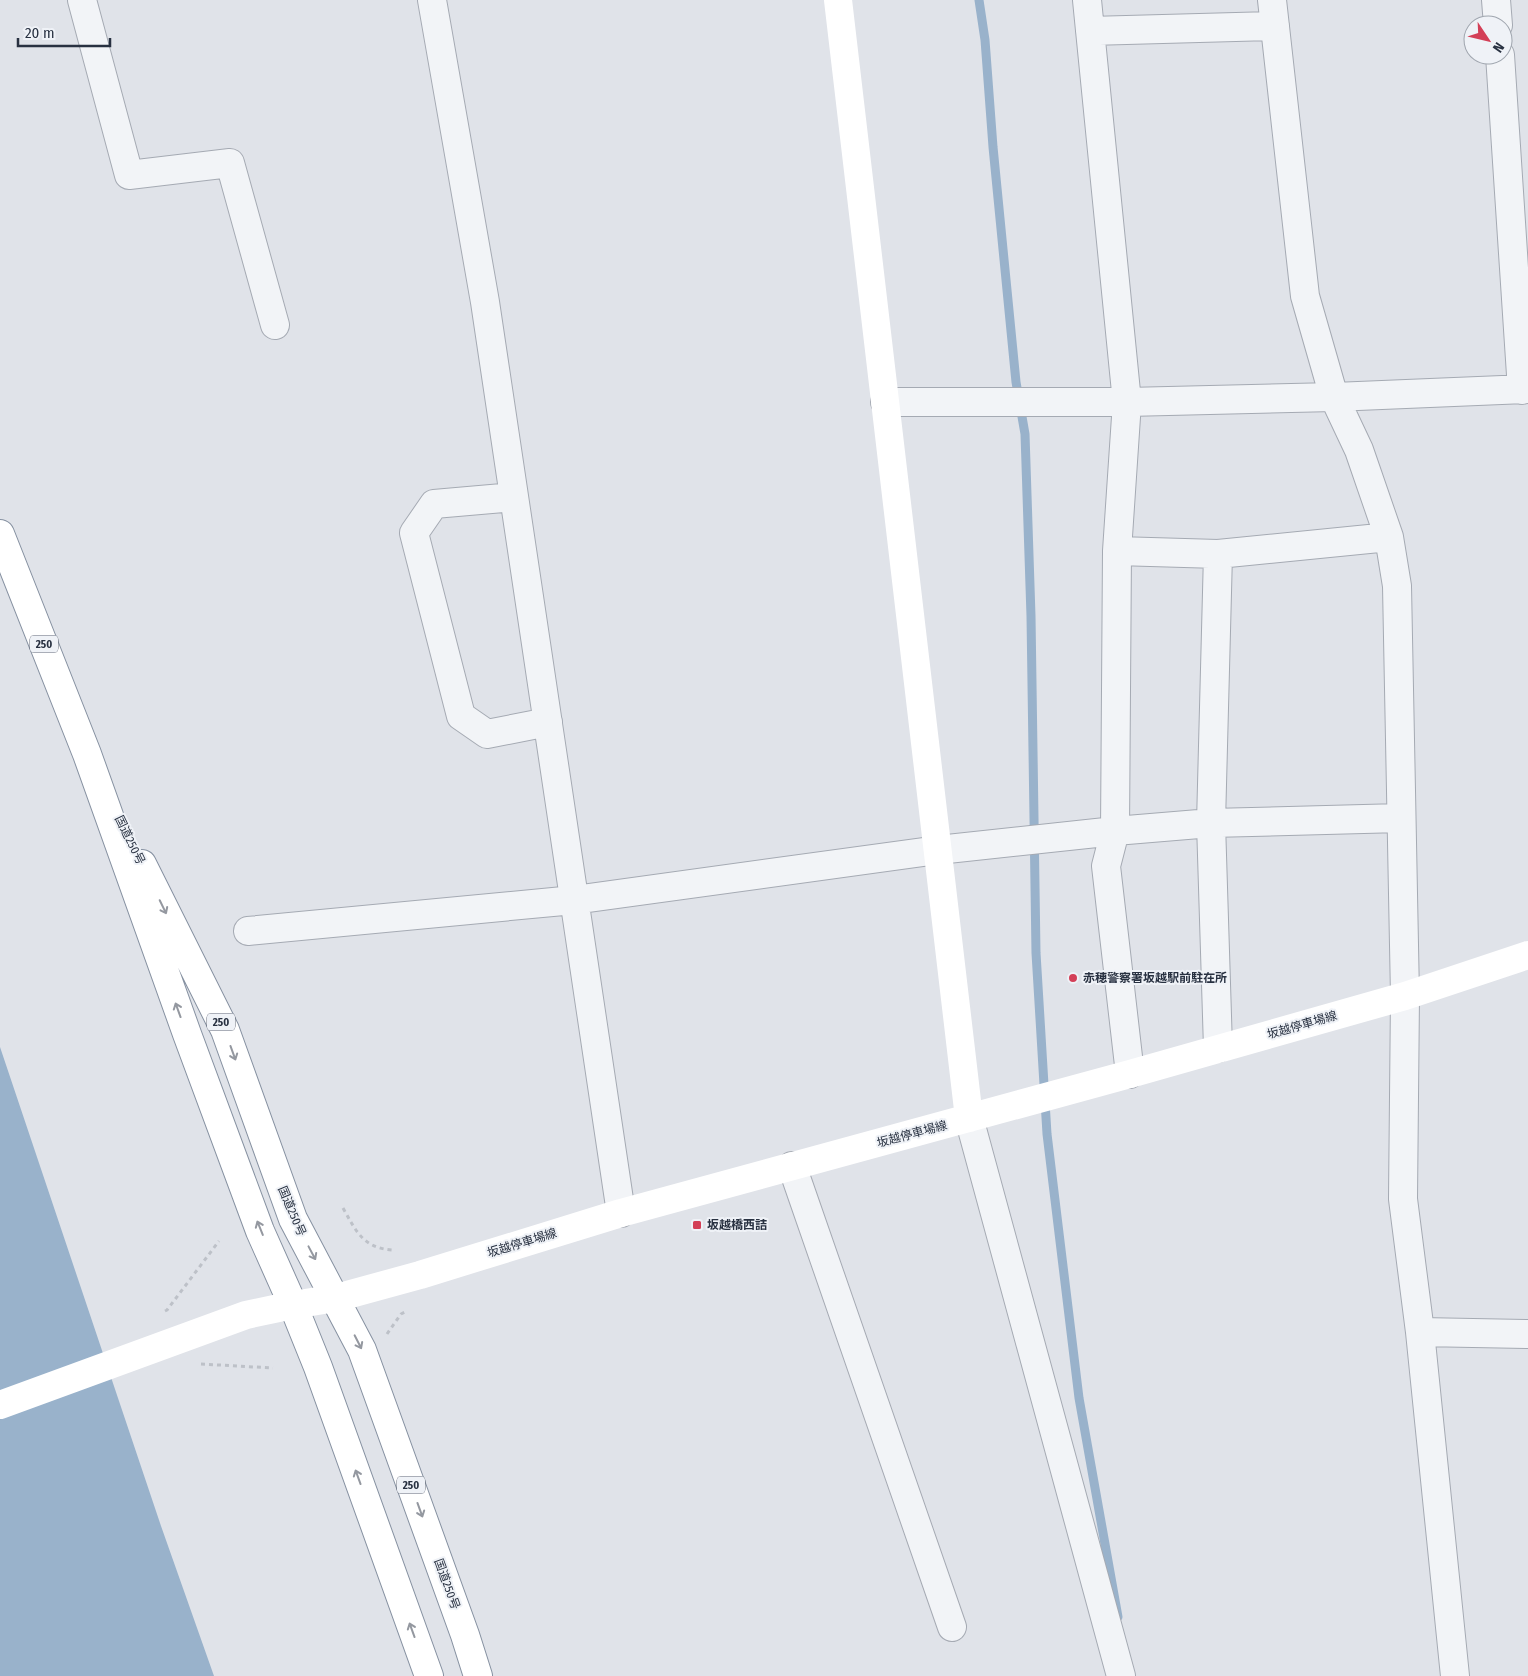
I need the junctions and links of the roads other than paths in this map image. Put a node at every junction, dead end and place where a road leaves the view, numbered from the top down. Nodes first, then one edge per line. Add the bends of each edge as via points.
1 (82, 0) edge
2 (432, 0) edge
3 (838, 0) edge
4 (1087, 0) edge
5 (1496, 0) edge
6 (1273, 13) edge
7 (1497, 15) edge
8 (1090, 31) junction
9 (1502, 65) edge
10 (1517, 152) edge
11 (275, 325) dead end
12 (1525, 389) edge
13 (1334, 397) junction
14 (885, 402) junction
15 (1128, 402) junction
16 (514, 497) junction
17 (0, 534) edge
18 (1389, 537) junction
19 (1116, 551) junction
20 (1218, 554) junction
21 (548, 722) junction
22 (87, 754) junction
23 (1400, 818) junction
24 (1211, 823) junction
25 (1115, 831) junction
26 (938, 850) junction
27 (574, 900) junction
28 (248, 930) dead end
29 (1528, 955) edge
30 (1405, 996) junction
31 (1218, 1048) junction
32 (1130, 1074) junction
33 (969, 1118) junction
34 (792, 1166) junction
35 (621, 1212) junction
36 (336, 1298) junction
37 (293, 1305) junction
38 (1420, 1332) junction
39 (1528, 1334) edge
40 (0, 1405) edge
41 (952, 1627) dead end
42 (429, 1676) edge
43 (478, 1676) edge
44 (1121, 1676) edge
45 (1456, 1676) edge

1 - 11 street via 129,174 230,163
2 - 16 street via 485,302
3 - 14 main road
4 - 8 street
5 - 7 street
6 - 8 street
6 - 13 street via 1305,296
8 - 15 street
9 - 10 street
10 - 12 street
12 - 13 street
13 - 15 street
13 - 18 street via 1359,450
14 - 15 street
14 - 26 main road
15 - 19 street
16 - 21 street
16 - 21 street via 434,504 414,533 461,716 487,734
17 - 22 main road, 国道250号 / 250
18 - 20 street
18 - 23 street via 1397,586
19 - 20 street
19 - 25 street
20 - 24 street
21 - 27 street
22 -> 36 main road, 国道250号 / 250 via 225,1030 293,1219
37 -> 22 main road, 国道250号 / 250 via 260,1231
23 - 24 street
23 - 30 street
24 - 25 street
24 - 31 street
25 - 26 street
25 - 32 street via 1106,866
26 - 27 street
26 - 33 main road
27 - 28 street
27 - 35 street
29 - 30 main road, 坂越停車場線
30 - 31 main road, 坂越停車場線
30 - 38 street via 1404,1199
31 - 32 main road, 坂越停車場線
32 - 33 main road, 坂越停車場線
33 - 34 main road, 坂越停車場線
33 - 44 street
34 - 35 main road, 坂越停車場線
34 - 41 street
35 - 36 main road, 坂越停車場線
36 - 37 main road, 坂越停車場線
36 -> 43 main road, 国道250号 / 250 via 362,1350
37 - 40 main road, 坂越停車場線 via 246,1315
42 -> 37 main road, 国道250号 / 250
38 - 39 street
38 - 45 street

